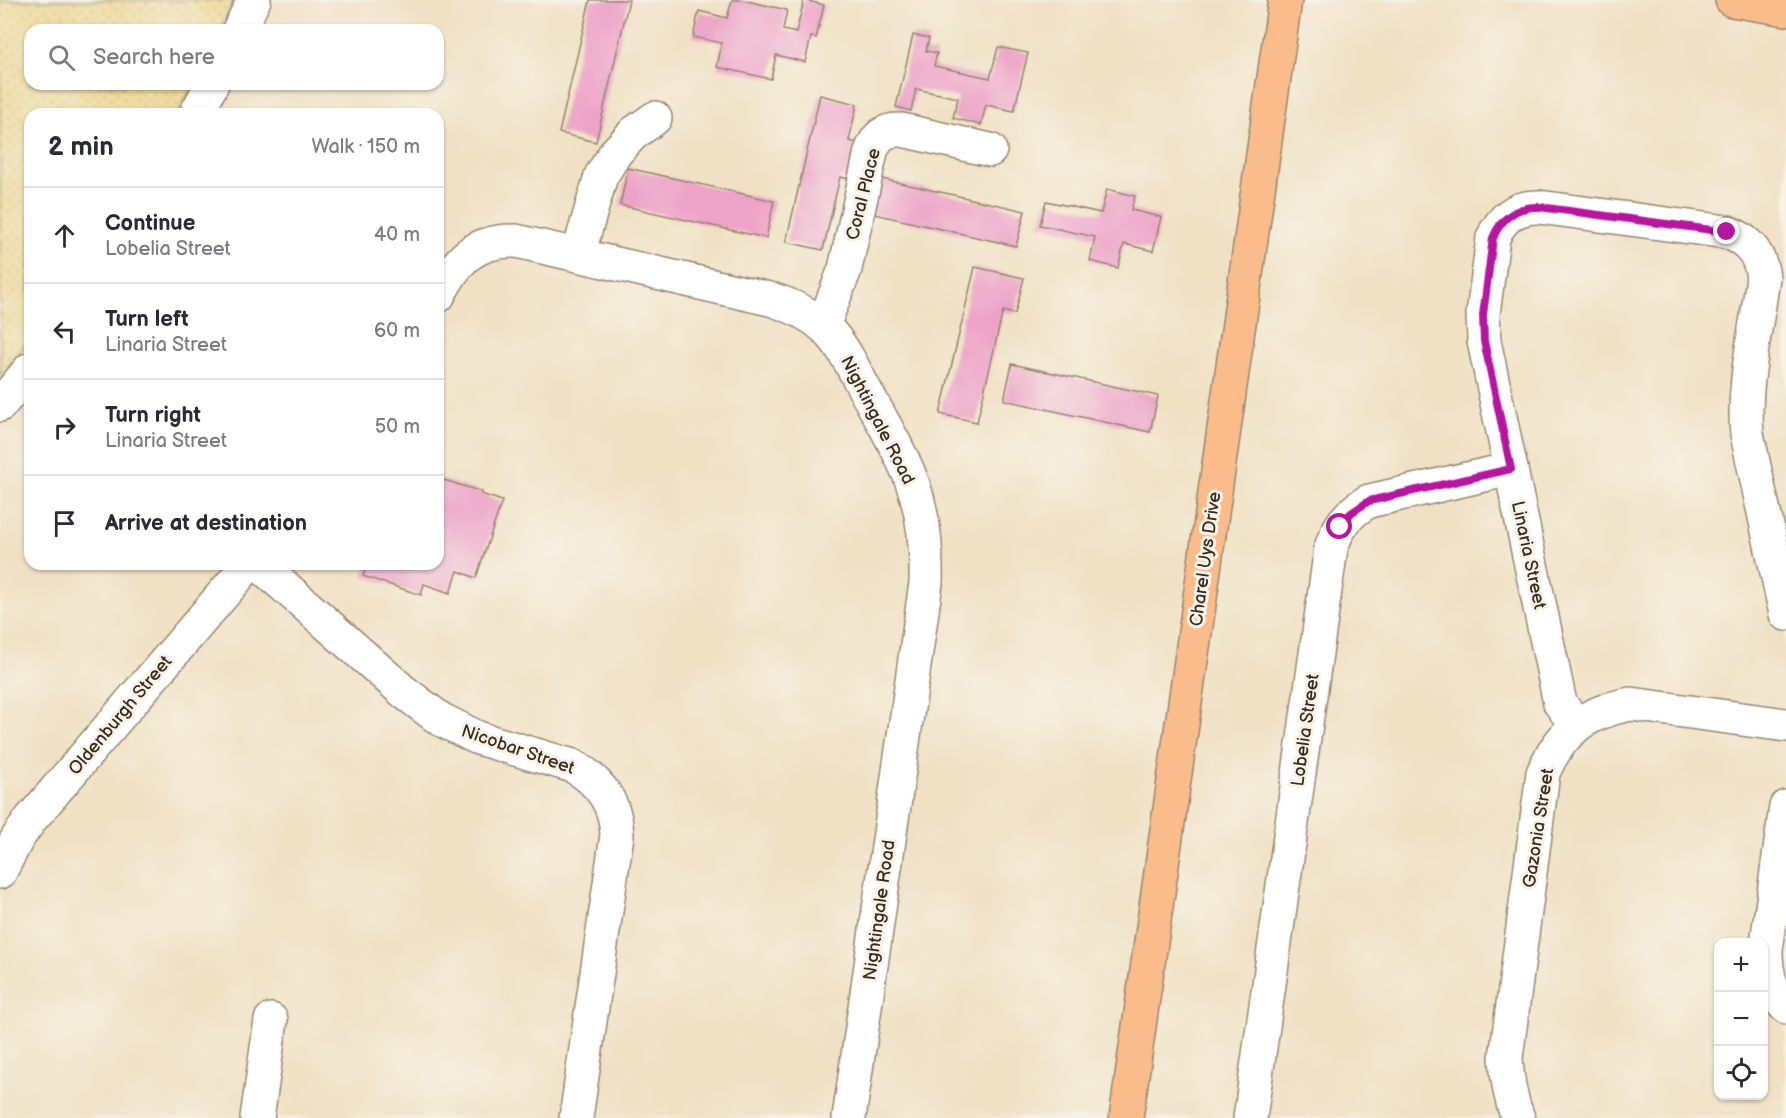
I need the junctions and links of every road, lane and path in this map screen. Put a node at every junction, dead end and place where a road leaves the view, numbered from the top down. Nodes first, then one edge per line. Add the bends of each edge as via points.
1 (254, 0) edge
2 (1285, 0) edge
3 (1732, 0) edge
4 (1786, 9) edge
5 (242, 24) edge
6 (209, 90) edge
7 (199, 108) edge
8 (654, 118) dead end
9 (990, 150) dead end
10 (578, 255) junction
11 (1772, 256) edge
12 (444, 284) edge
13 (823, 326) junction
14 (24, 378) edge
15 (0, 405) edge
16 (1511, 469) junction
17 (244, 570) edge
18 (266, 570) edge
19 (1786, 614) edge
20 (1576, 725) junction
21 (1786, 725) edge
22 (1786, 807) edge
23 (0, 872) edge
24 (1786, 1007) edge
25 (271, 1020) dead end
26 (257, 1118) edge
27 (576, 1118) edge
28 (849, 1118) edge
29 (1126, 1118) edge
30 (1250, 1118) edge
31 (1518, 1118) edge

1 - 5 street
2 - 29 main road, Charel Uys Drive
3 - 4 main road
6 - 7 street
8 - 10 street via 616,152 601,176
9 - 13 street, Coral Place via 902,130 887,131 874,142 845,269
10 - 12 street, Nightingale Road via 516,241 489,243 457,263
10 - 13 street, Nightingale Road via 774,300 808,314
11 - 16 street, Linaria Street via 1727,232 1539,207 1510,214 1493,238 1483,315 1484,341
11 - 19 street, Linaria Street via 1762,265 1746,421
13 - 28 street, Nightingale Road via 837,341 898,451 924,526 927,558
14 - 15 street
16 - 20 street, Linaria Street via 1560,703
16 - 30 street, Lobelia Street via 1369,501 1351,513 1335,537
17 - 23 street, Oldenburgh Street via 31,819
18 - 27 street, Nicobar Street via 440,719 478,738 573,766 608,797 617,836
20 - 21 street, Gazonia Street via 1593,714 1631,704
20 - 31 street, Gazonia Street via 1556,747 1543,773 1506,1058 1510,1098
22 - 24 street via 1766,950 1769,983
25 - 26 street

